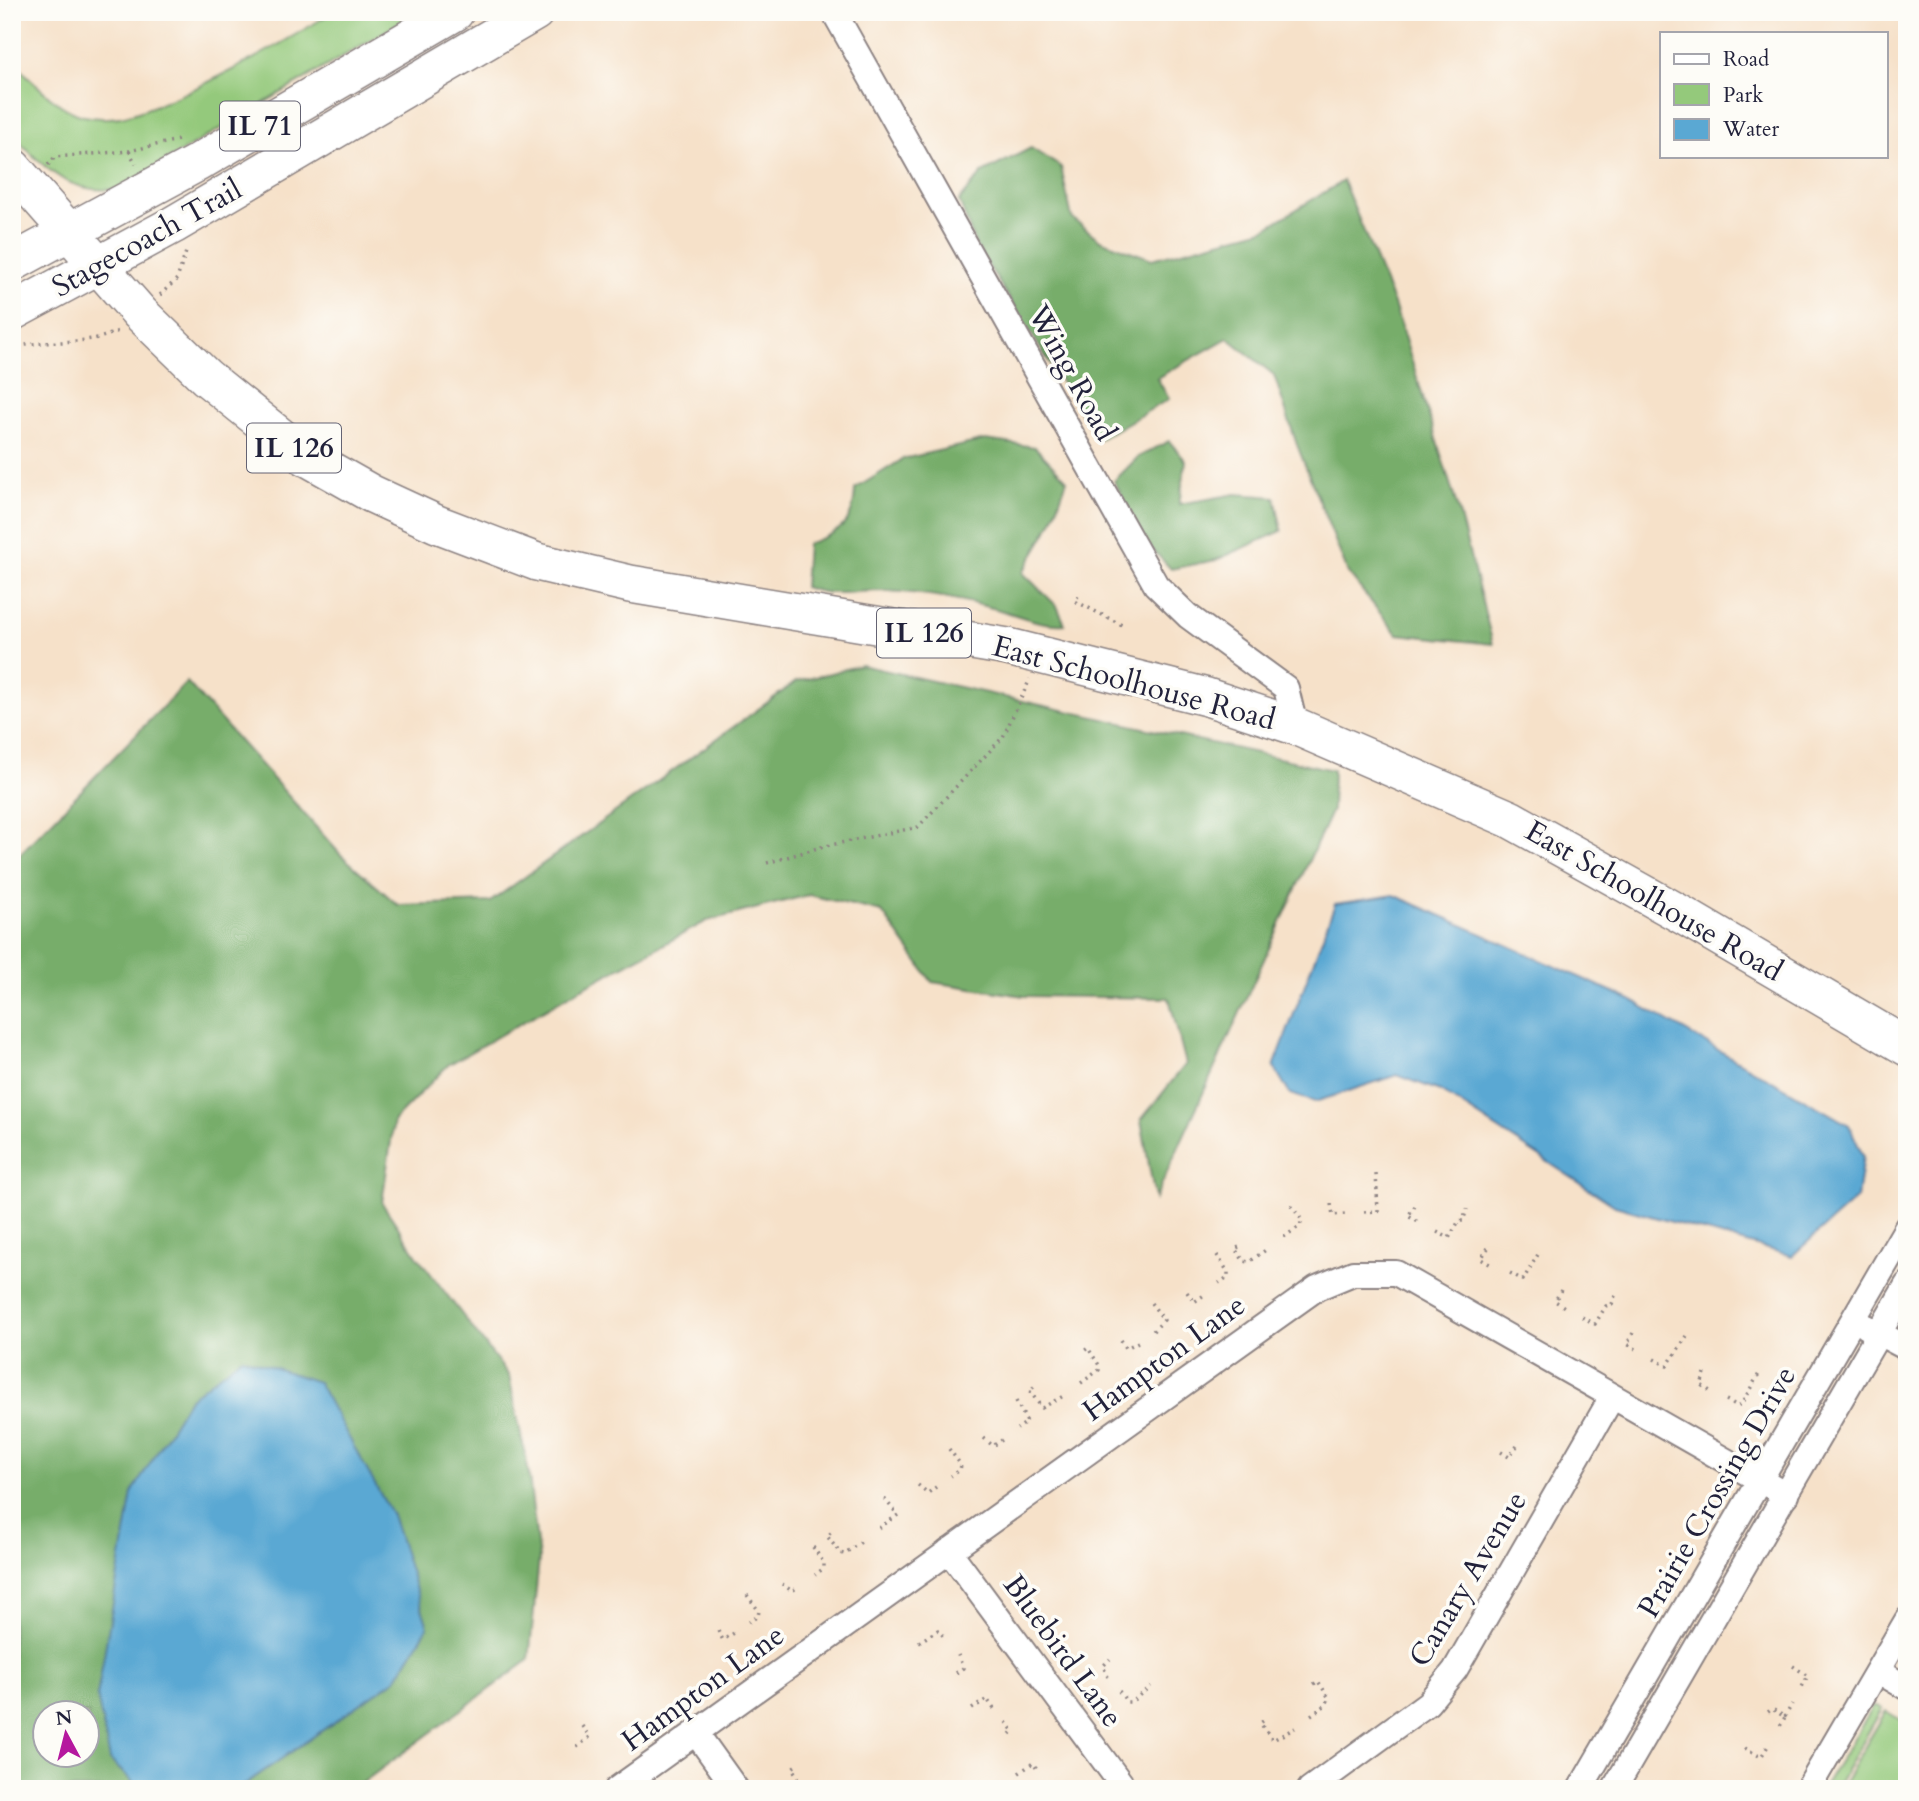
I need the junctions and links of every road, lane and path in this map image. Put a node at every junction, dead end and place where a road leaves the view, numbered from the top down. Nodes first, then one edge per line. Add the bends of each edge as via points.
1 (455, 12) edge
2 (535, 12) edge
3 (834, 12) edge
4 (136, 149) dead end
5 (26, 170) edge
6 (70, 232) junction
7 (181, 244) dead end
8 (12, 263) edge
9 (99, 265) junction
10 (12, 312) edge
11 (147, 314) junction
12 (12, 348) edge
13 (1078, 596) dead end
14 (1122, 625) dead end
15 (1041, 655) junction
16 (1295, 726) junction
17 (767, 863) dead end
18 (1907, 1047) edge
19 (1376, 1174) dead end
20 (1331, 1204) dead end
21 (1288, 1205) dead end
22 (1415, 1206) dead end
23 (1467, 1209) dead end
24 (1364, 1212) dead end
25 (1345, 1214) dead end
26 (1420, 1223) dead end
27 (1907, 1227) edge
28 (1437, 1231) dead end
29 (1284, 1237) dead end
30 (1240, 1247) dead end
31 (1488, 1248) dead end
32 (1267, 1249) dead end
33 (1540, 1251) dead end
34 (1217, 1255) dead end
35 (1493, 1266) dead end
36 (1510, 1273) dead end
37 (1219, 1283) dead end
38 (1907, 1284) edge
39 (1561, 1290) dead end
40 (1187, 1292) dead end
41 (1616, 1293) dead end
42 (1204, 1295) dead end
43 (1151, 1303) dead end
44 (1566, 1308) dead end
45 (1582, 1317) dead end
46 (1854, 1320) junction
47 (1153, 1331) dead end
48 (1633, 1333) dead end
49 (1880, 1333) junction
50 (1687, 1336) dead end
51 (1121, 1340) dead end
52 (1138, 1342) dead end
53 (1907, 1348) edge
54 (1638, 1350) dead end
55 (1084, 1351) dead end
56 (1654, 1359) dead end
57 (1760, 1372) dead end
58 (1705, 1373) dead end
59 (1081, 1383) dead end
60 (1034, 1387) dead end
61 (1710, 1391) dead end
62 (1065, 1395) dead end
63 (1612, 1397) junction
64 (1726, 1400) dead end
65 (1016, 1401) dead end
66 (1017, 1429) dead end
67 (984, 1438) dead end
68 (1002, 1440) dead end
69 (1517, 1446) dead end
70 (950, 1449) dead end
71 (1501, 1452) dead end
72 (951, 1476) dead end
73 (1760, 1481) junction
74 (918, 1485) dead end
75 (936, 1487) dead end
76 (1786, 1495) junction
77 (882, 1496) dead end
78 (878, 1528) dead end
79 (831, 1533) dead end
80 (864, 1540) dead end
81 (813, 1548) dead end
82 (950, 1551) junction
83 (815, 1575) dead end
84 (782, 1584) dead end
85 (799, 1586) dead end
86 (747, 1595) dead end
87 (1907, 1620) edge
88 (750, 1622) dead end
89 (718, 1632) dead end
90 (734, 1633) dead end
91 (946, 1639) dead end
92 (919, 1642) dead end
93 (958, 1655) dead end
94 (1110, 1659) dead end
95 (1793, 1666) dead end
96 (1878, 1671) junction
97 (956, 1672) dead end
98 (1108, 1677) dead end
99 (1314, 1684) dead end
100 (1151, 1686) dead end
101 (1802, 1687) dead end
102 (1907, 1688) edge
103 (1119, 1691) dead end
104 (1792, 1704) dead end
105 (972, 1709) dead end
106 (994, 1709) dead end
107 (1771, 1709) dead end
108 (1311, 1715) dead end
109 (1785, 1717) junction
110 (1263, 1721) dead end
111 (579, 1722) dead end
112 (1006, 1722) dead end
113 (1296, 1728) dead end
114 (1779, 1728) dead end
115 (696, 1732) junction
116 (1010, 1734) dead end
117 (1768, 1746) dead end
118 (577, 1747) dead end
119 (1745, 1748) dead end
120 (795, 1766) dead end
121 (1040, 1772) dead end
122 (1019, 1773) dead end
123 (804, 1786) dead end
124 (617, 1789) edge
125 (736, 1789) edge
126 (1125, 1789) edge
127 (1310, 1789) edge
128 (1580, 1789) edge
129 (1614, 1789) edge
130 (1808, 1789) edge

1 - 6 main road, Stagecoach Trail / IL 71
2 - 9 main road, Stagecoach Trail / IL 71 via 377,108
3 - 16 street, Wing Road via 1156,585 1188,616 1286,688
4 - 5 path via 55,157
5 - 6 main road, East Schoolhouse Road
6 - 8 main road, Stagecoach Trail / IL 71
6 - 9 main road, East Schoolhouse Road
7 - 11 path via 186,253 177,279
9 - 10 main road, Stagecoach Trail / IL 71
9 - 11 main road, East Schoolhouse Road
11 - 12 path via 110,335
11 - 15 main road, East Schoolhouse Road / IL 126 via 206,377 303,455 372,494 484,544 630,584
13 - 14 path via 1075,601
15 - 16 main road, East Schoolhouse Road / IL 126 via 1207,697
15 - 17 path via 1003,737 918,827
16 - 18 main road, East Schoolhouse Road / IL 126 via 1510,819
19 - 24 path via 1378,1211
20 - 25 path via 1333,1215
21 - 29 path via 1302,1220
22 - 26 path via 1408,1216
23 - 28 path via 1449,1238
27 - 46 street, Prairie Crossing Drive
30 - 32 path via 1236,1249 1248,1262
31 - 35 path via 1481,1259
33 - 36 path via 1523,1280
34 - 37 path via 1228,1272
38 - 49 street, Prairie Crossing Drive
39 - 44 path via 1555,1301
40 - 42 path via 1194,1302
41 - 45 path via 1595,1324
43 - 47 path via 1164,1320
46 - 49 street
46 - 73 street, Prairie Crossing Drive
48 - 54 path via 1627,1344
49 - 53 street
49 - 76 street, Prairie Crossing Drive
50 - 56 path via 1667,1366
51 - 52 path via 1126,1348
55 - 59 path via 1088,1348 1099,1370
57 - 64 path via 1742,1403 1738,1406
58 - 61 path via 1701,1385
60 - 62 path via 1029,1390 1042,1408
63 - 73 street, Hampton Lane
63 - 82 street, Hampton Lane via 1396,1273 1353,1273 1317,1288
63 - 127 street, Canary Avenue via 1455,1670 1428,1703
65 - 66 path via 1027,1417
67 - 68 path via 993,1446
69 - 71 path via 1509,1457
70 - 72 path via 961,1465
73 - 76 street, Hampton Lane
73 - 128 street, Prairie Crossing Drive
74 - 75 path via 928,1493
76 - 129 street, Prairie Crossing Drive
77 - 78 path via 898,1515
79 - 80 path via 828,1536 840,1553
81 - 83 path via 824,1563
82 - 115 street, Hampton Lane
82 - 126 street, Bluebird Lane
84 - 85 path via 792,1591
86 - 88 path via 759,1611
87 - 96 street
89 - 90 path via 723,1640
91 - 92 path via 934,1630
93 - 97 path via 963,1668
94 - 98 path via 1103,1666
95 - 101 path via 1808,1676
96 - 102 street
96 - 130 street
99 - 108 path via 1318,1681 1329,1698
100 - 103 path via 1131,1702
104 - 109 path
105 - 106 path via 987,1699
107 - 109 path
109 - 114 path
110 - 113 path via 1260,1723 1273,1740
111 - 118 path via 590,1737
112 - 116 path via 1013,1731
115 - 124 street, Hampton Lane
115 - 125 street
117 - 119 path via 1761,1757
120 - 123 path via 792,1768
121 - 122 path via 1033,1763

